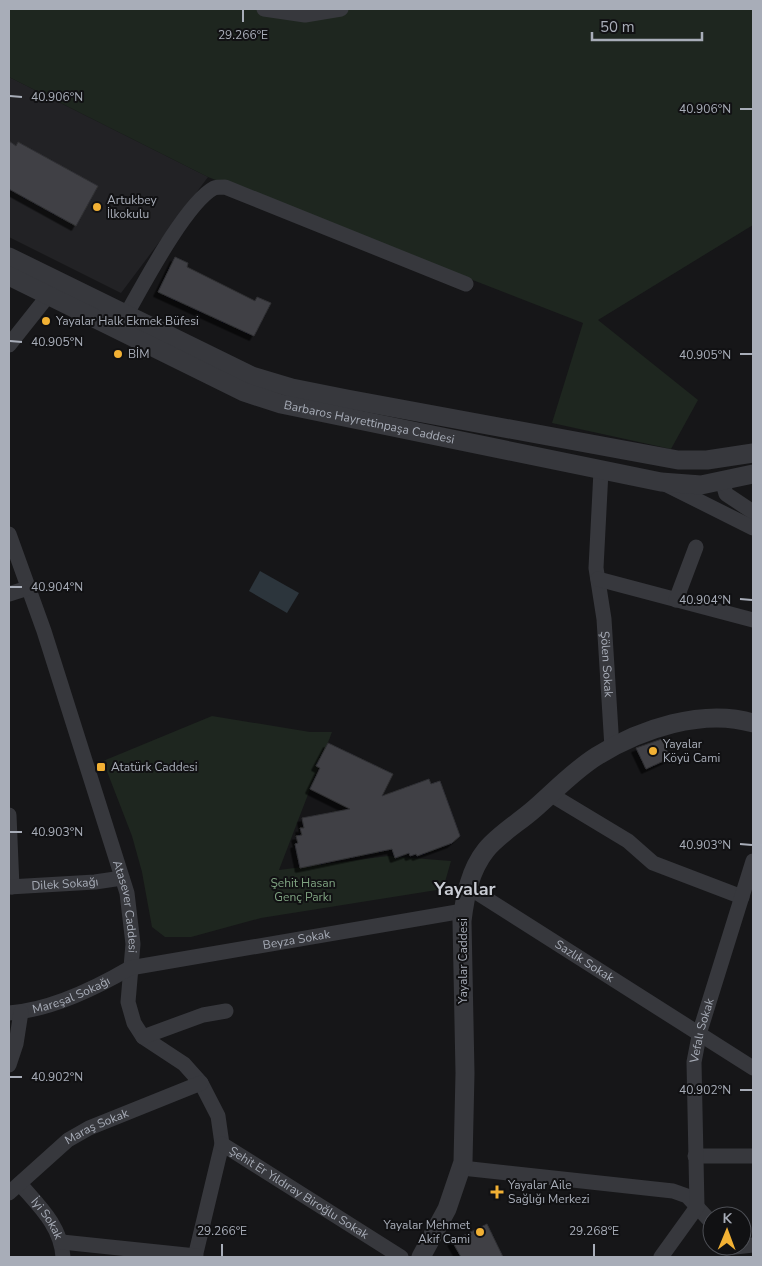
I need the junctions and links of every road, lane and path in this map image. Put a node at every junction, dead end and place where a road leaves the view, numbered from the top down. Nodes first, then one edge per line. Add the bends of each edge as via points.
1 (264, 9) edge
2 (341, 9) edge
3 (9, 258) edge
4 (9, 276) edge
5 (466, 284) dead end
6 (54, 289) junction
7 (126, 315) junction
8 (9, 345) edge
9 (753, 453) edge
10 (601, 471) junction
11 (753, 474) edge
12 (722, 480) junction
13 (661, 482) junction
14 (753, 512) edge
15 (753, 528) edge
16 (9, 534) edge
17 (696, 547) dead end
18 (598, 579) junction
19 (28, 588) junction
20 (9, 594) edge
21 (676, 600) junction
22 (753, 620) edge
23 (753, 723) edge
24 (612, 748) junction
25 (550, 794) junction
26 (9, 815) edge
27 (753, 861) edge
28 (122, 878) junction
29 (10, 887) edge
30 (468, 887) junction
31 (742, 897) junction
32 (463, 911) junction
33 (130, 968) junction
34 (226, 1011) dead end
35 (15, 1013) edge
36 (699, 1035) junction
37 (143, 1037) junction
38 (9, 1066) edge
39 (753, 1068) edge
40 (201, 1083) junction
41 (222, 1144) junction
42 (695, 1156) junction
43 (753, 1156) edge
44 (462, 1168) junction
45 (14, 1188) edge
46 (697, 1207) junction
47 (702, 1212) edge
48 (62, 1250) edge
49 (195, 1257) edge
50 (401, 1257) edge
51 (421, 1257) edge
52 (661, 1257) edge

1 - 2 street via 305,16
3 - 6 street, Barbaros Hayrettinpaşa Caddesi
4 - 6 street, Barbaros Hayrettinpaşa Caddesi
5 - 7 street via 225,187 216,187 203,197 155,263
6 - 7 street, Barbaros Hayrettinpaşa Caddesi
6 - 8 street
6 - 10 street, Barbaros Hayrettinpaşa Caddesi via 260,398
7 - 9 street, Barbaros Hayrettinpaşa Caddesi via 252,376 292,388 669,458 706,460
10 - 13 street, Barbaros Hayrettinpaşa Caddesi
10 - 18 street, Şölen Sokak
11 - 12 street, Barbaros Hayrettinpaşa Caddesi
12 - 13 street, Barbaros Hayrettinpaşa Caddesi via 701,485
12 - 14 street via 726,494
13 - 15 street
16 - 19 street, Atasever Caddesi
17 - 21 street
18 - 21 street
18 - 24 street, Şölen Sokak via 604,619
19 - 20 street
19 - 28 street, Atasever Caddesi
21 - 22 street
23 - 24 street, Yayalar Caddesi via 725,718 678,723 646,732
24 - 25 street, Yayalar Caddesi
25 - 30 street, Yayalar Caddesi via 487,849 474,868
25 - 31 street via 628,840 653,863
26 - 29 street
27 - 31 street, Vefalı Sokak
28 - 29 street, Dilek Sokağı
28 - 33 street, Atasever Caddesi via 131,917 133,944
30 - 32 street, Yayalar Caddesi
30 - 36 street, Sazlık Sokak
31 - 36 street, Vefalı Sokak
32 - 33 street, Beyza Sokak
32 - 44 street, Yayalar Caddesi via 465,1124
33 - 35 street, Mareşal Sokağı via 88,990
33 - 37 street, Atasever Caddesi via 128,1002 134,1023
34 - 37 street
35 - 38 street via 16,1044
36 - 39 street, Sazlık Sokak
36 - 42 street, Vefalı Sokak via 694,1062
37 - 40 street, Atasever Caddesi via 184,1064
40 - 41 street, Atasever Caddesi via 218,1116
40 - 45 street, Maraş Sokak via 89,1128 68,1140
41 - 49 street, Atasever Caddesi
41 - 50 street, Şehit Er Yıldıray Biroğlu Sokak
42 - 43 street
42 - 46 street, Vefalı Sokak
44 - 46 street via 673,1191 687,1196
44 - 51 street, Yayalar Caddesi via 447,1209
45 - 48 street, İyi Sokak via 49,1218
46 - 47 street
46 - 52 street
48 - 49 street

